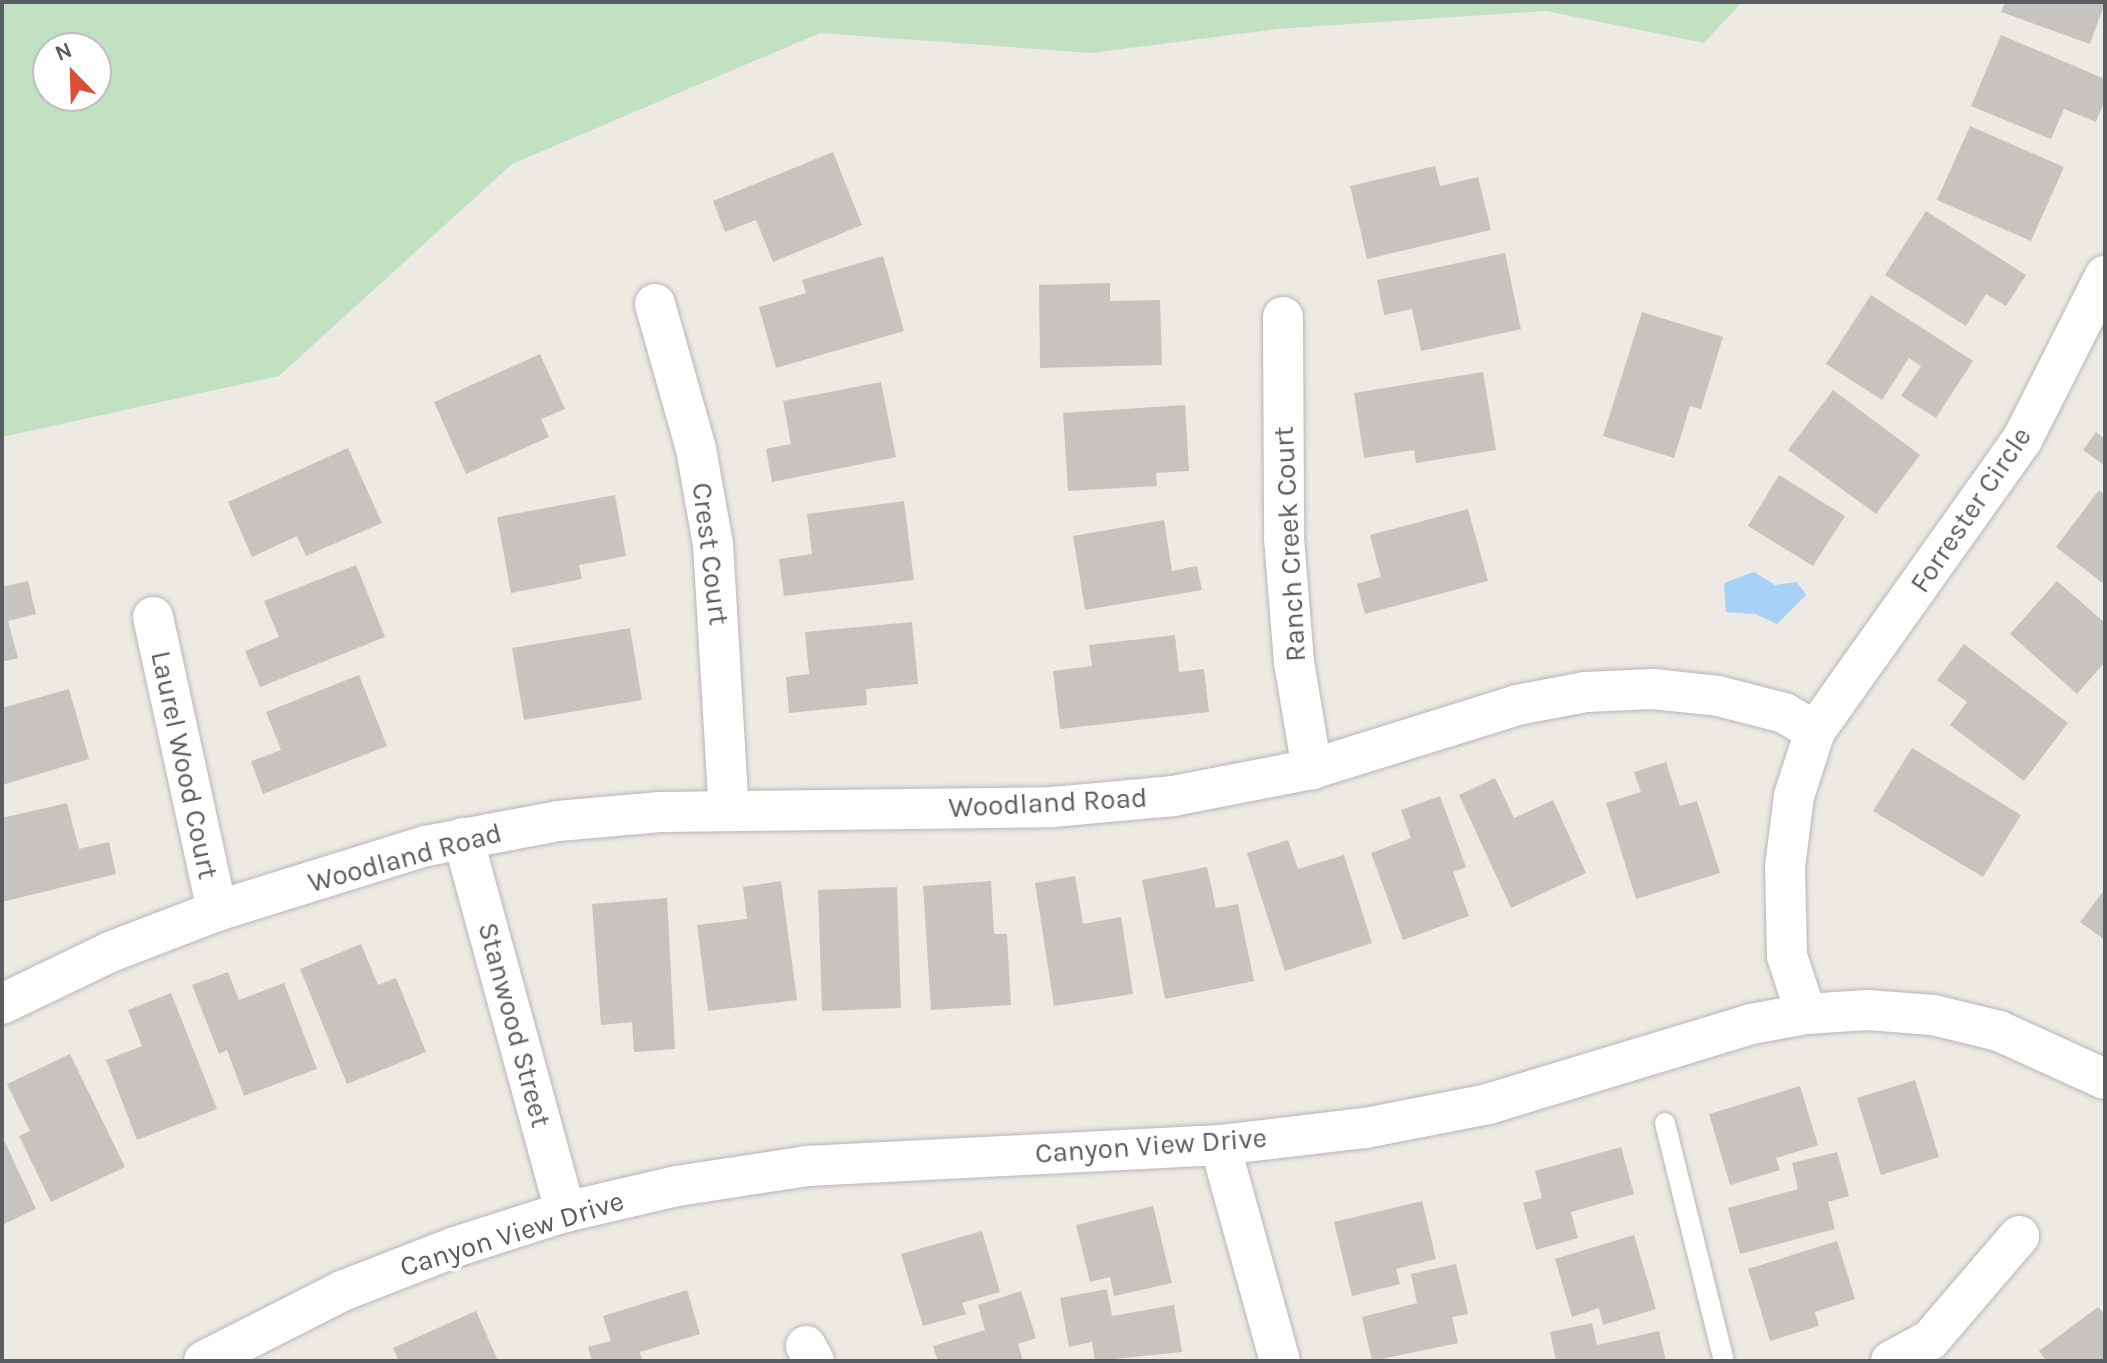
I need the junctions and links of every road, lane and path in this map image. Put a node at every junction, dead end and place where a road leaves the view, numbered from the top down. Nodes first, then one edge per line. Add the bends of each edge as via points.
1 (2105, 276) edge
2 (655, 304) dead end
3 (1283, 317) dead end
4 (153, 617) dead end
5 (1815, 731) junction
6 (1312, 769) junction
7 (729, 811) junction
8 (463, 838) junction
9 (217, 911) junction
10 (2, 1004) edge
11 (1806, 1014) junction
12 (2105, 1079) edge
13 (1665, 1123) dead end
14 (1220, 1145) junction
15 (565, 1212) junction
16 (2019, 1236) dead end
17 (204, 1361) edge
18 (1280, 1361) edge
19 (1724, 1361) edge
20 (1891, 1361) edge

1 - 5 street, Forrester Circle via 2022,440
2 - 7 street, Crest Court via 696,449 713,544
3 - 6 street, Ranch Creek Court via 1284,538 1294,662
4 - 9 street, Laurel Wood Court via 203,866
5 - 6 street, Woodland Road via 1784,713 1718,696 1653,689 1586,692 1517,705
5 - 11 street via 1794,796 1785,867 1787,956
6 - 7 street, Woodland Road via 1173,796 1053,807
7 - 8 street, Woodland Road via 558,821
8 - 9 street, Woodland Road
8 - 15 street, Stanwood Street
9 - 10 street, Woodland Road via 110,952
11 - 12 street, Canyon View Drive via 1868,1010 1933,1015 1999,1031
11 - 14 street, Canyon View Drive via 1751,1024 1488,1104 1365,1128
13 - 19 lane
14 - 15 street, Canyon View Drive via 807,1166 677,1186
14 - 18 street
15 - 17 street, Canyon View Drive via 342,1291
16 - 20 street via 1930,1340

